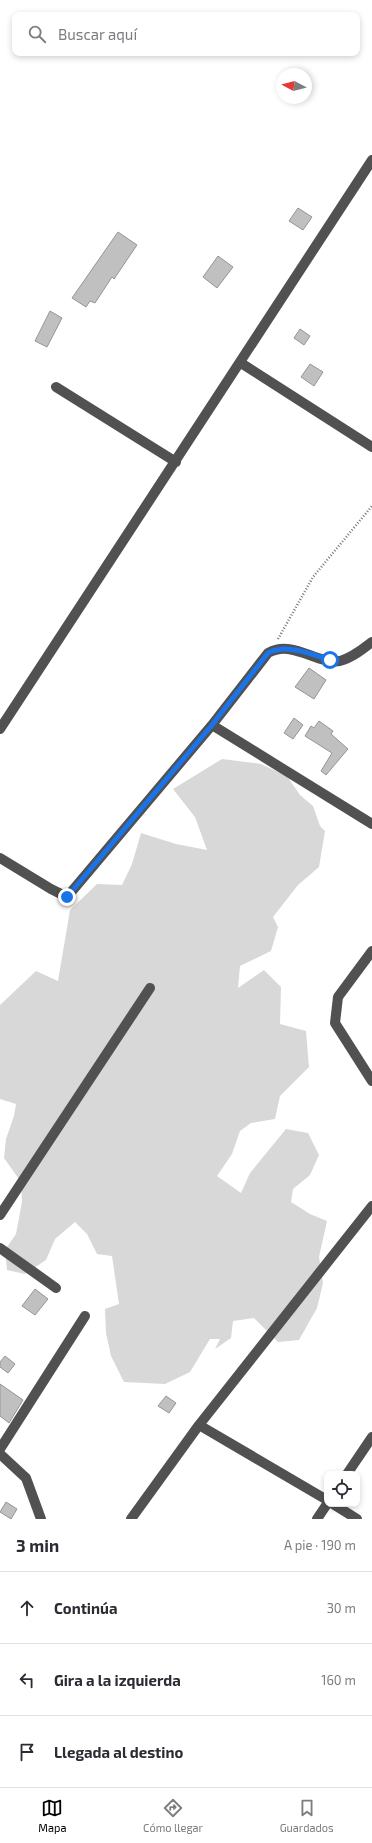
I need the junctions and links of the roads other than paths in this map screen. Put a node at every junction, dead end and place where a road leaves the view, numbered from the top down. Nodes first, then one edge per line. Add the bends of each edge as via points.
1 (372, 160) edge
2 (241, 363) junction
3 (56, 387) dead end
4 (372, 447) edge
5 (176, 462) junction
6 (372, 642) edge
7 (212, 725) junction
8 (0, 729) edge
9 (372, 824) edge
10 (0, 858) edge
11 (372, 950) edge
12 (150, 988) dead end
13 (372, 1081) edge
14 (372, 1206) edge
15 (0, 1215) edge
16 (0, 1248) edge
17 (56, 1288) dead end
18 (85, 1316) dead end
19 (199, 1425) junction
20 (372, 1437) edge
21 (0, 1449) edge
22 (0, 1454) edge
23 (349, 1471) edge
24 (324, 1498) edge
25 (325, 1507) edge
26 (338, 1507) edge
27 (41, 1519) edge
28 (131, 1519) edge
29 (317, 1519) edge
30 (357, 1519) edge

1 - 2 street
2 - 4 street
2 - 5 street
3 - 5 street
5 - 8 street
6 - 7 street via 340,661 287,649 273,650
7 - 9 street
7 - 10 street via 67,897
11 - 13 street via 338,997 335,1023
12 - 15 street
14 - 19 street
16 - 17 street
18 - 21 street
19 - 24 street
19 - 28 street
20 - 23 street
22 - 27 street via 26,1478
25 - 29 street
26 - 30 street

